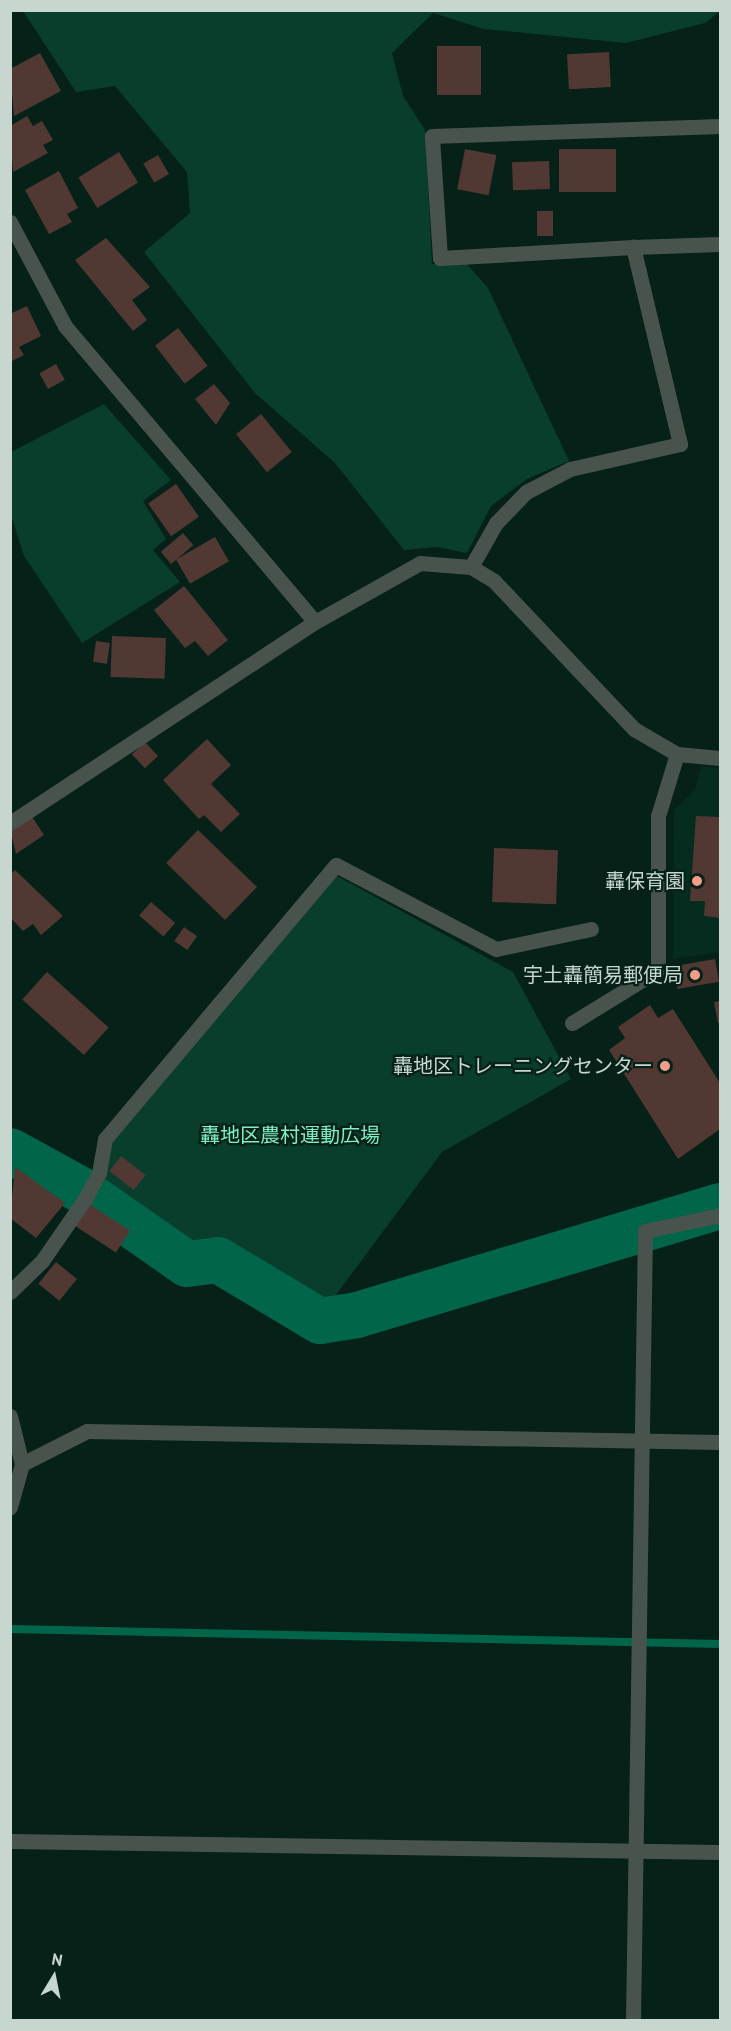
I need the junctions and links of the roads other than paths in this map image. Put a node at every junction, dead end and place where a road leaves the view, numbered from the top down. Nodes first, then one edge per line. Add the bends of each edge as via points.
1 (720, 126) edge
2 (10, 222) edge
3 (720, 244) edge
4 (633, 247) junction
5 (471, 567) junction
6 (315, 622) junction
7 (677, 754) junction
8 (720, 758) edge
9 (10, 823) edge
10 (591, 929) dead end
11 (572, 1023) dead end
12 (720, 1215) edge
13 (10, 1292) edge
14 (10, 1416) edge
15 (640, 1441) junction
16 (720, 1442) edge
17 (22, 1464) junction
18 (10, 1507) edge
19 (10, 1841) edge
20 (636, 1850) junction
21 (720, 1852) edge
22 (633, 2020) edge

1 - 4 street via 432,136 440,258
2 - 6 street via 64,326
3 - 4 street
4 - 5 street via 680,444 570,469 526,492 496,523
5 - 6 street via 420,562
5 - 7 street via 494,581 634,729
6 - 9 street
7 - 8 street
7 - 11 street via 658,816 658,970
10 - 13 street via 496,949 336,865 105,1139 99,1173 85,1199 42,1261
12 - 15 street via 645,1231
14 - 17 street
15 - 16 street
15 - 17 street via 87,1431
15 - 20 street
17 - 18 street
19 - 20 street
20 - 21 street
20 - 22 street

